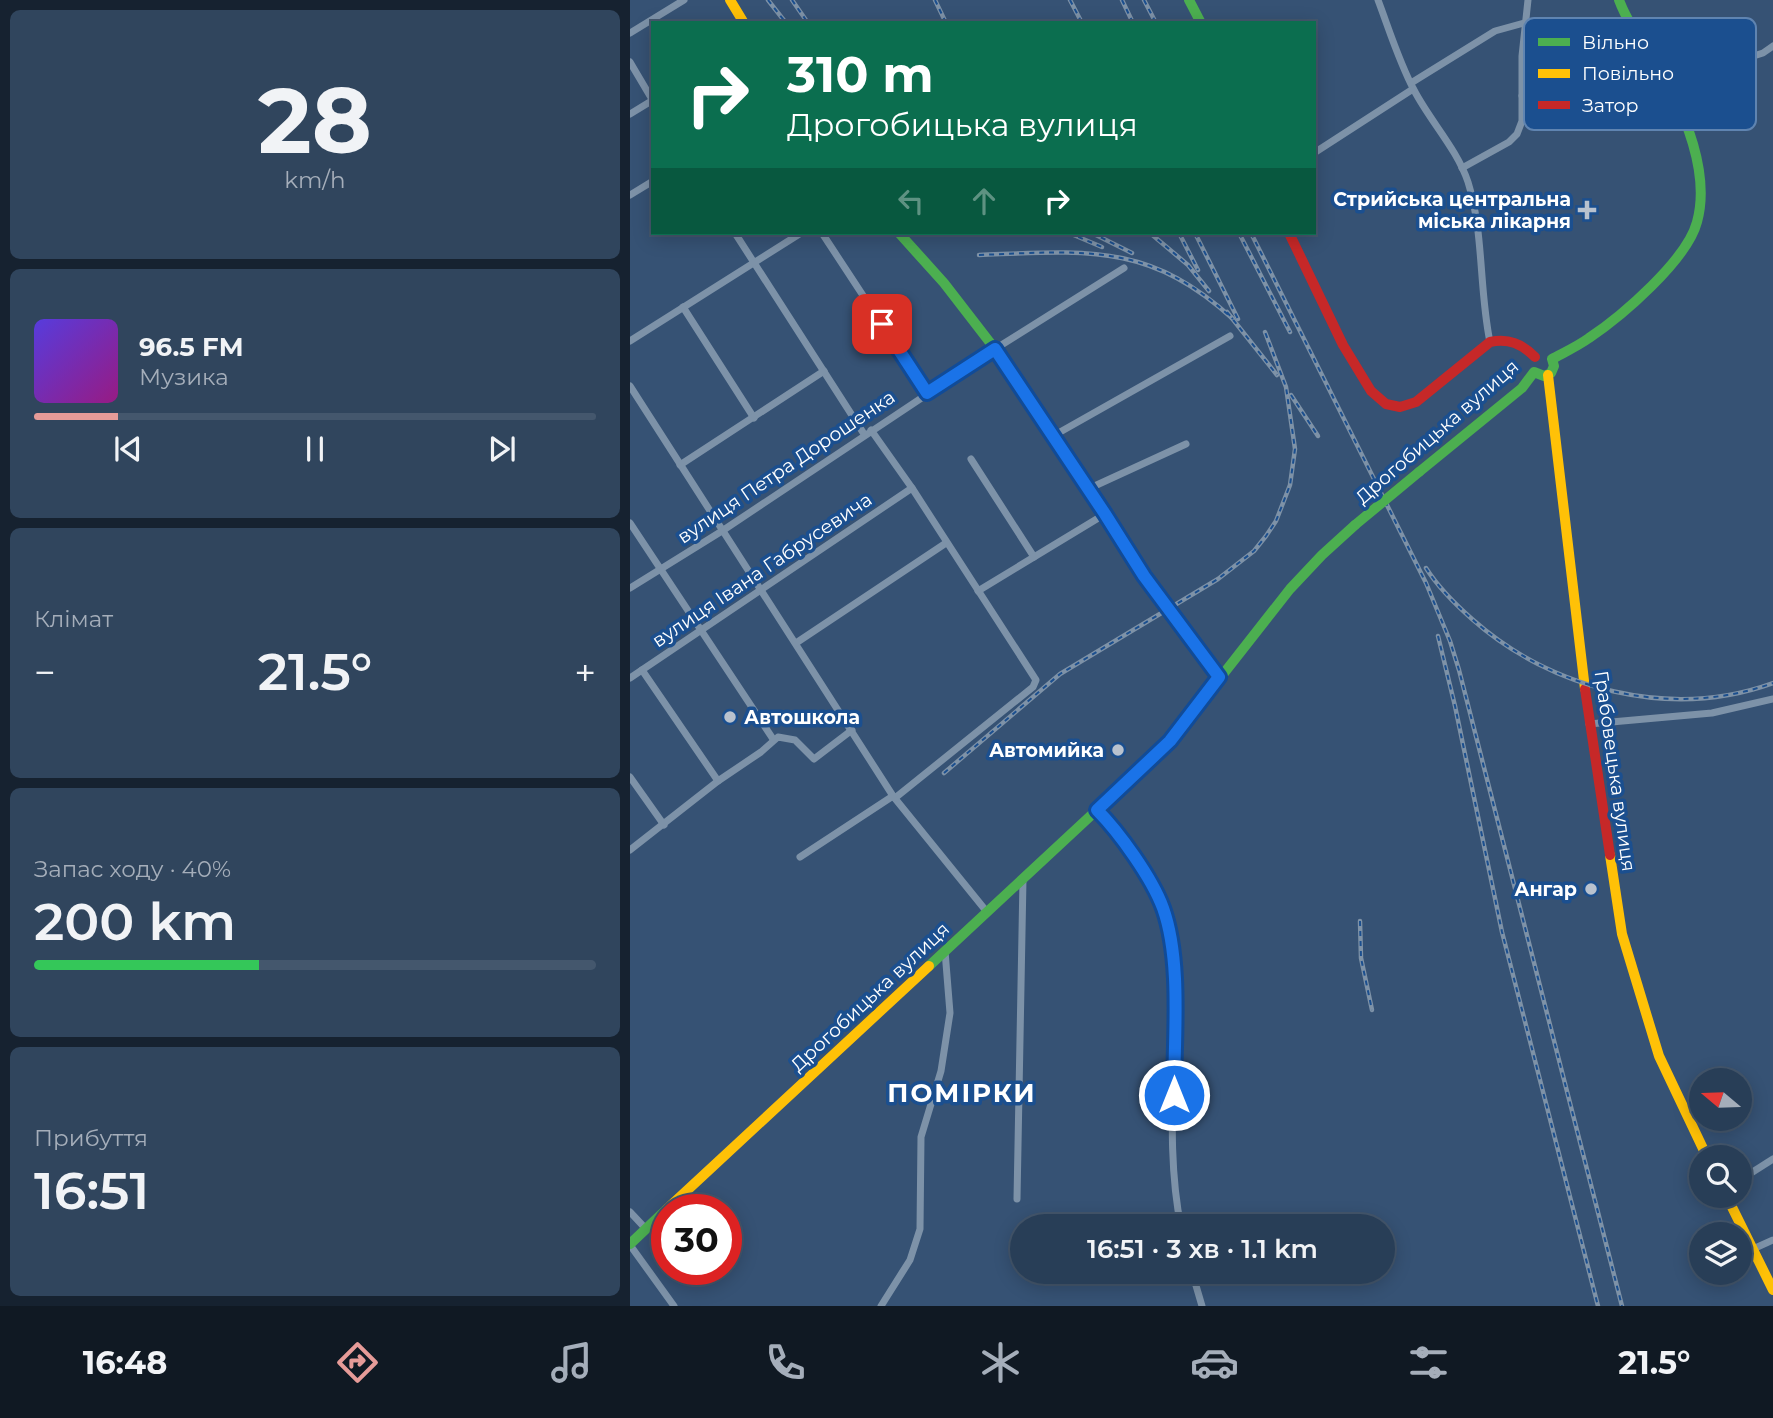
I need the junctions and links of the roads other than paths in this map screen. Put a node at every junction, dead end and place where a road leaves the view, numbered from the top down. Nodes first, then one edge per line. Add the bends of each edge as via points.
1 (684, 0) edge
2 (730, 0) edge
3 (1189, 0) edge
4 (1378, 0) edge
5 (1528, 0) edge
6 (1619, 0) edge
7 (1525, 18) edge
8 (1626, 18) edge
9 (743, 21) edge
10 (1199, 21) edge
11 (1524, 23) joint
12 (630, 33) edge
13 (1773, 46) edge
14 (1756, 55) edge
15 (630, 62) edge
16 (1412, 86) junction
17 (1522, 96) joint
18 (651, 97) edge
19 (651, 101) edge
20 (630, 114) edge
21 (1686, 130) edge
22 (1316, 152) edge
23 (1462, 168) junction
24 (651, 182) edge
25 (630, 195) edge
26 (736, 235) edge
27 (798, 235) edge
28 (823, 235) edge
29 (901, 235) edge
30 (1290, 235) edge
31 (753, 261) junction
32 (1124, 268) dead end
33 (683, 307) junction
34 (1230, 336) dead end
35 (630, 341) edge
36 (1490, 342) junction
37 (995, 349) junction
38 (1535, 357) junction
39 (1552, 359) junction
40 (824, 371) junction
41 (1534, 372) junction
42 (1548, 375) junction
43 (630, 386) edge
44 (927, 393) junction
45 (754, 418) junction
46 (867, 432) junction
47 (1053, 436) junction
48 (1186, 444) dead end
49 (971, 458) dead end
50 (680, 465) junction
51 (912, 488) junction
52 (1088, 489) junction
53 (1105, 514) junction
54 (630, 523) edge
55 (722, 531) junction
56 (946, 543) junction
57 (1034, 557) junction
58 (660, 569) junction
59 (630, 588) edge
60 (760, 590) junction
61 (978, 592) junction
62 (702, 631) junction
63 (796, 643) junction
64 (642, 670) junction
65 (1219, 677) junction
66 (630, 678) edge
67 (1773, 699) edge
68 (1589, 724) junction
69 (852, 730) junction
70 (773, 740) junction
71 (630, 777) edge
72 (718, 781) junction
73 (894, 797) junction
74 (1097, 810) junction
75 (664, 825) junction
76 (630, 850) edge
77 (800, 857) dead end
78 (1023, 879) junction
79 (987, 912) junction
80 (945, 951) junction
81 (1701, 1145) edge
82 (1773, 1159) edge
83 (1752, 1173) edge
84 (683, 1194) edge
85 (1017, 1199) dead end
86 (1732, 1208) edge
87 (630, 1212) edge
88 (1178, 1214) edge
89 (651, 1224) edge
90 (646, 1229) junction
91 (1773, 1240) edge
92 (630, 1244) edge
93 (1753, 1249) junction
94 (1196, 1284) edge
95 (1773, 1290) edge
96 (674, 1306) edge
97 (881, 1306) edge
98 (1202, 1306) edge

1 - 12 street
2 - 9 main road
3 - 10 main road
4 - 16 street
5 - 7 street
6 - 8 main road
11 - 16 street via 1494,32
11 - 17 street
13 - 14 street
15 - 18 street
16 - 22 street
16 - 23 street
17 - 23 street via 1517,134
19 - 20 street
21 - 39 main road via 1700,189 1695,230 1634,302 1588,340
23 - 36 street via 1474,209
24 - 25 street
26 - 31 street
27 - 31 street
28 - 44 street
29 - 37 main road
30 - 36 main road via 1343,345 1371,391 1386,404 1400,407 1416,402
31 - 33 street
31 - 40 street
32 - 37 street, вулиця Петра Дорошенка
33 - 35 street
33 - 45 street
34 - 47 street
36 - 38 main road via 1512,340
37 - 44 street, вулиця Петра Дорошенка
37 - 47 main road
38 - 39 main road
38 - 41 main road
39 - 42 main road via 1554,366
40 - 45 street
40 - 46 street
41 - 42 main road
41 - 65 main road, Дрогобицька вулиця, bridge via 1521,388 1305,571
42 - 68 main road, Грабовецька вулиця
43 - 50 street
44 - 46 street, вулиця Петра Дорошенка
45 - 50 street
46 - 51 street
46 - 55 street, вулиця Петра Дорошенка
47 - 52 main road
48 - 52 street
49 - 57 street
50 - 55 street
51 - 56 street
51 - 60 street, вулиця Івана Габрусевича
52 - 53 main road
53 - 57 street
53 - 65 main road via 1144,576
54 - 58 street
55 - 58 street, вулиця Петра Дорошенка
55 - 60 street
56 - 61 street
56 - 63 street
57 - 61 street
58 - 59 street, вулиця Петра Дорошенка
58 - 62 street
60 - 62 street, вулиця Івана Габрусевича
60 - 63 street
61 - 73 street via 1036,683
62 - 64 street, вулиця Івана Габрусевича
62 - 70 street
63 - 69 street
64 - 66 street, вулиця Івана Габрусевича
64 - 72 street
65 - 74 main road, Дрогобицька вулиця via 1170,741
67 - 68 street via 1712,713
68 - 81 main road, Грабовецька вулиця via 1622,934 1664,1069
69 - 70 street via 814,759 795,740
69 - 73 street
70 - 72 street
71 - 75 street
72 - 75 street
73 - 77 street
73 - 79 street
74 - 78 main road, Дрогобицька вулиця
74 - 88 street via 1153,886 1168,928 1174,975 1171,1148
75 - 76 street
78 - 79 main road, Дрогобицька вулиця
78 - 85 street
79 - 80 main road, Дрогобицька вулиця
80 - 84 main road, Дрогобицька вулиця
80 - 97 street via 950,1013 941,1071 921,1137 920,1229 909,1260
82 - 83 street
86 - 93 main road
87 - 90 street
89 - 90 main road, Дрогобицька вулиця
90 - 92 main road, Дрогобицька вулиця
91 - 93 street
92 - 96 street
93 - 95 main road
94 - 98 street

